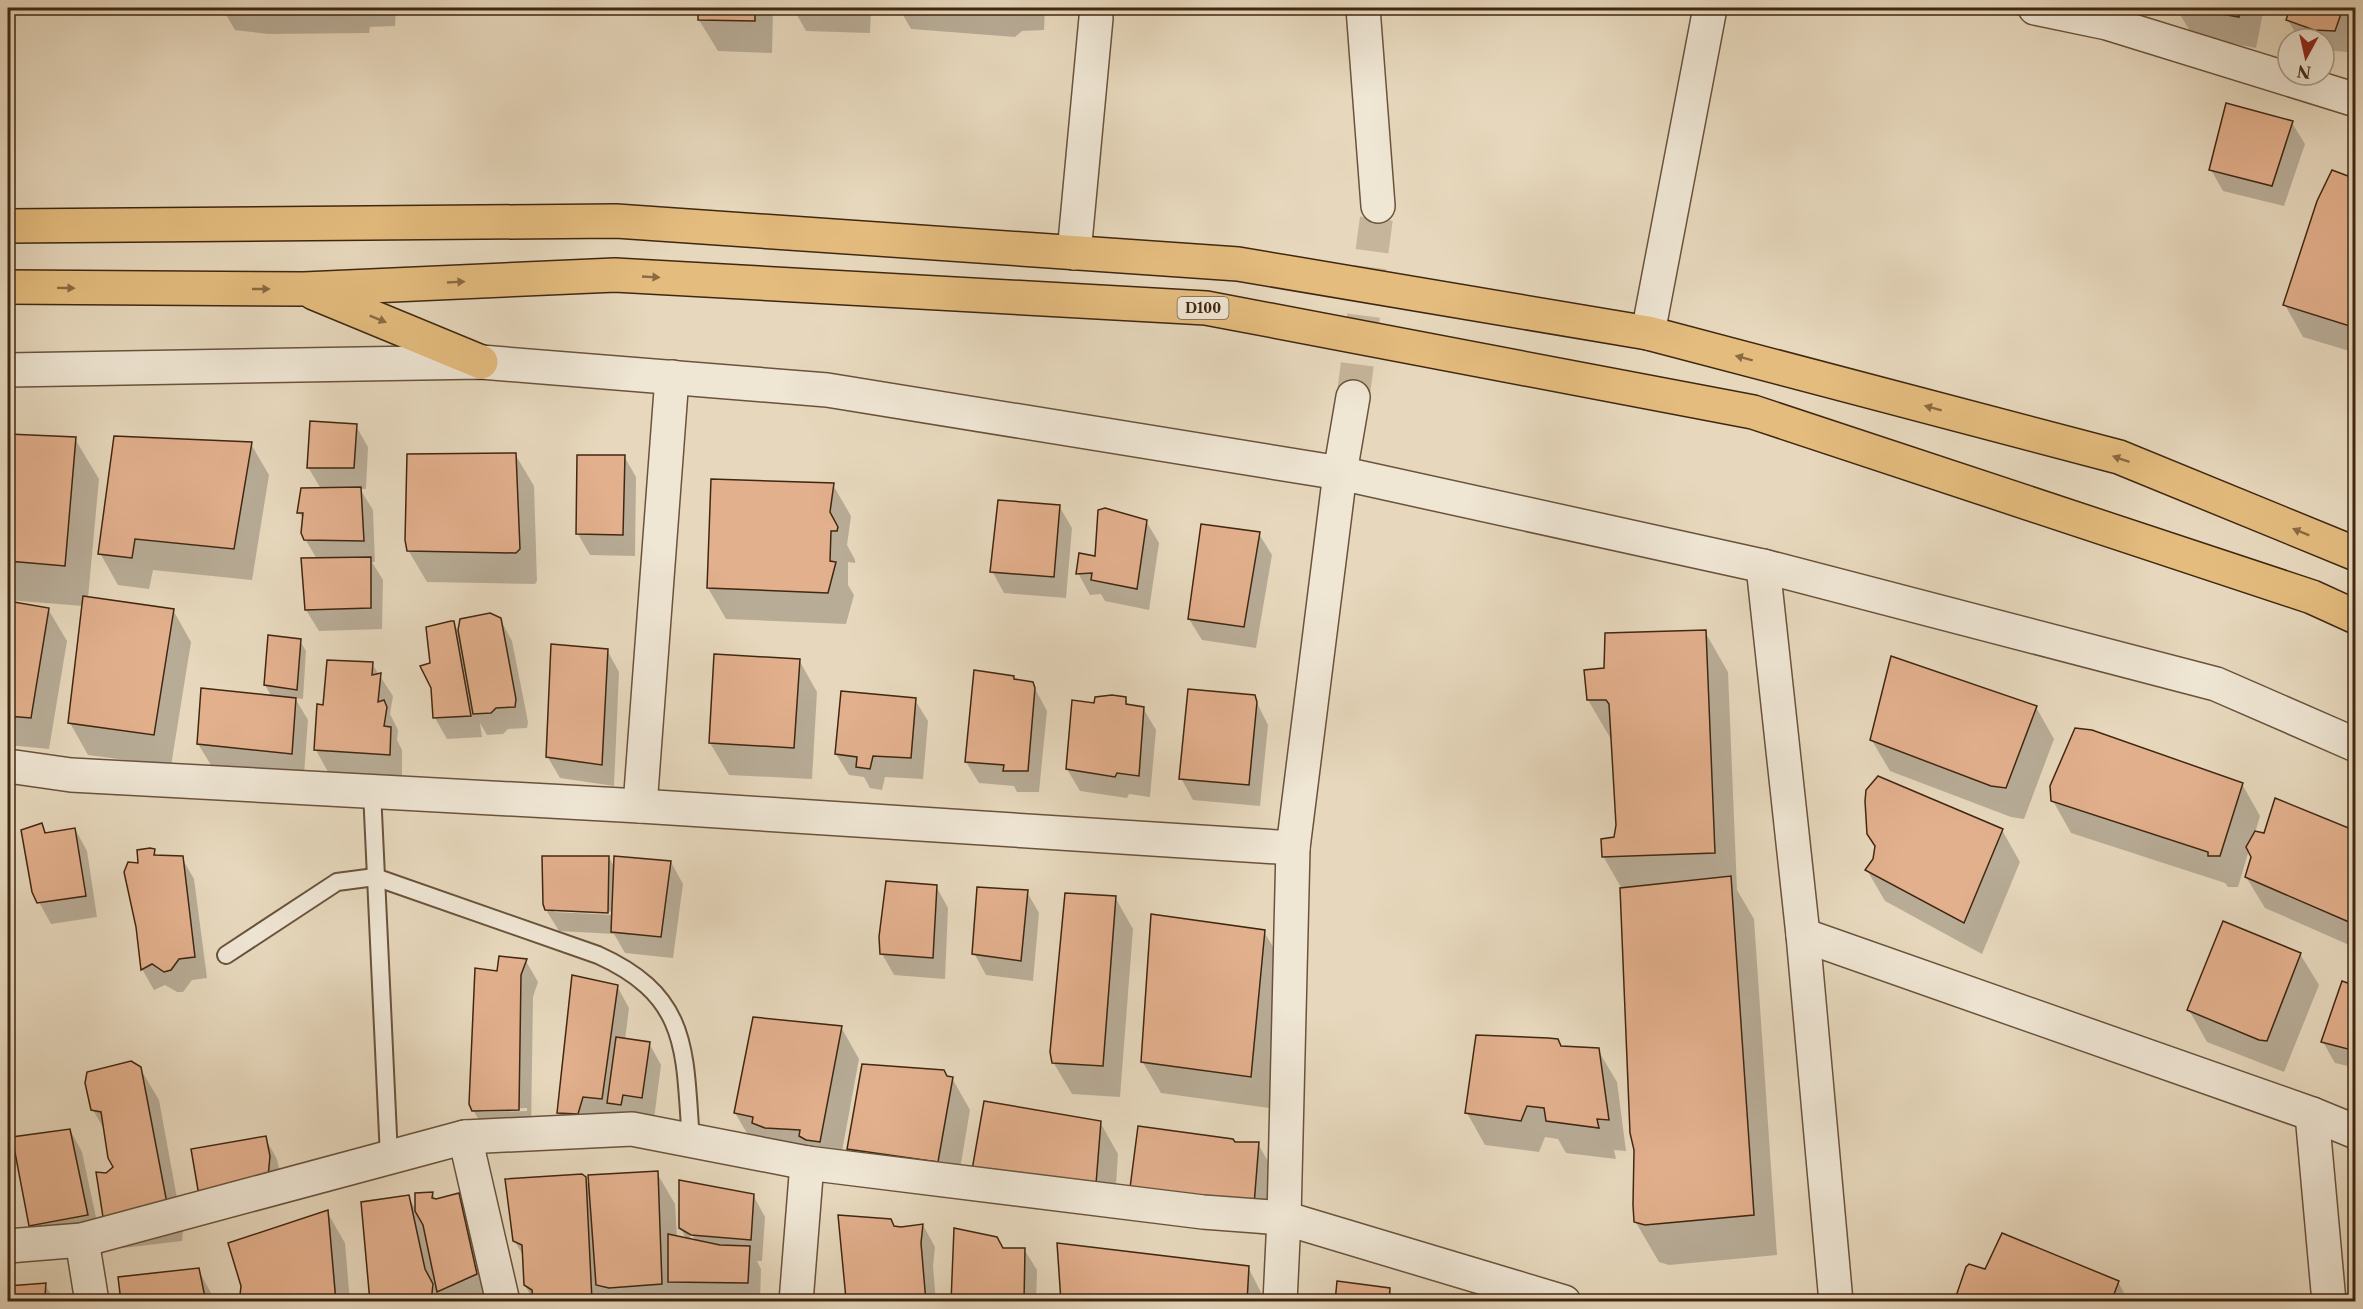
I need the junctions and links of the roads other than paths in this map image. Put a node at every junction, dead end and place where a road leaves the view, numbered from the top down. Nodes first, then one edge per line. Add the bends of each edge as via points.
1 (1363, 8) edge
2 (1710, 8) edge
3 (2035, 8) edge
4 (2108, 15) edge
5 (1096, 18) dead end
6 (2355, 100) edge
7 (1378, 206) tunnel mouth
8 (8, 226) edge
9 (1074, 253) junction
10 (8, 287) edge
11 (304, 289) junction
12 (1648, 333) junction
13 (481, 362) junction
14 (8, 370) edge
15 (672, 377) junction
16 (1353, 397) tunnel mouth
17 (1340, 472) junction
18 (2355, 554) edge
19 (1763, 566) junction
20 (2355, 617) edge
21 (2355, 745) edge
22 (8, 766) edge
23 (372, 791) junction
24 (640, 806) junction
25 (1293, 848) junction
26 (375, 877) junction
27 (1803, 935) junction
28 (226, 956) dead end
29 (2312, 1114) junction
30 (2355, 1132) edge
31 (465, 1137) junction
32 (691, 1141) junction
33 (389, 1157) junction
34 (807, 1163) junction
35 (1284, 1218) junction
36 (82, 1240) junction
37 (8, 1246) edge
38 (92, 1302) edge
39 (502, 1302) edge
40 (796, 1302) edge
41 (1280, 1302) edge
42 (1564, 1302) edge
43 (1836, 1302) edge
44 (2329, 1302) edge

1 - 7 street
2 - 12 street
3 - 4 street
4 - 6 street
5 - 9 street
8 - 9 highway via 615,221
9 - 12 highway via 1238,264
10 -> 11 highway, D100
11 -> 13 highway
11 -> 20 highway, D100 via 615,275 1206,308 1753,412 2312,597
18 -> 12 highway via 2119,457
13 - 14 street
13 - 15 street
15 - 17 street via 827,390
15 - 24 street
16 - 17 street
17 - 19 street
17 - 25 street
19 - 21 street via 2216,684
19 - 27 street
22 - 23 street via 71,775
23 - 24 street
23 - 26 lane
24 - 25 street
25 - 35 street
26 - 28 lane via 337,882
26 - 32 lane via 598,955 624,966 647,983 675,1024 682,1044
26 - 33 lane
27 - 29 street
27 - 43 street
29 - 30 street
29 - 44 street
31 - 32 street via 632,1129
31 - 33 street
31 - 39 street
32 - 34 street
33 - 36 street
34 - 35 street via 1203,1212
34 - 40 street
35 - 41 street
35 - 42 street
36 - 37 street
36 - 38 street

